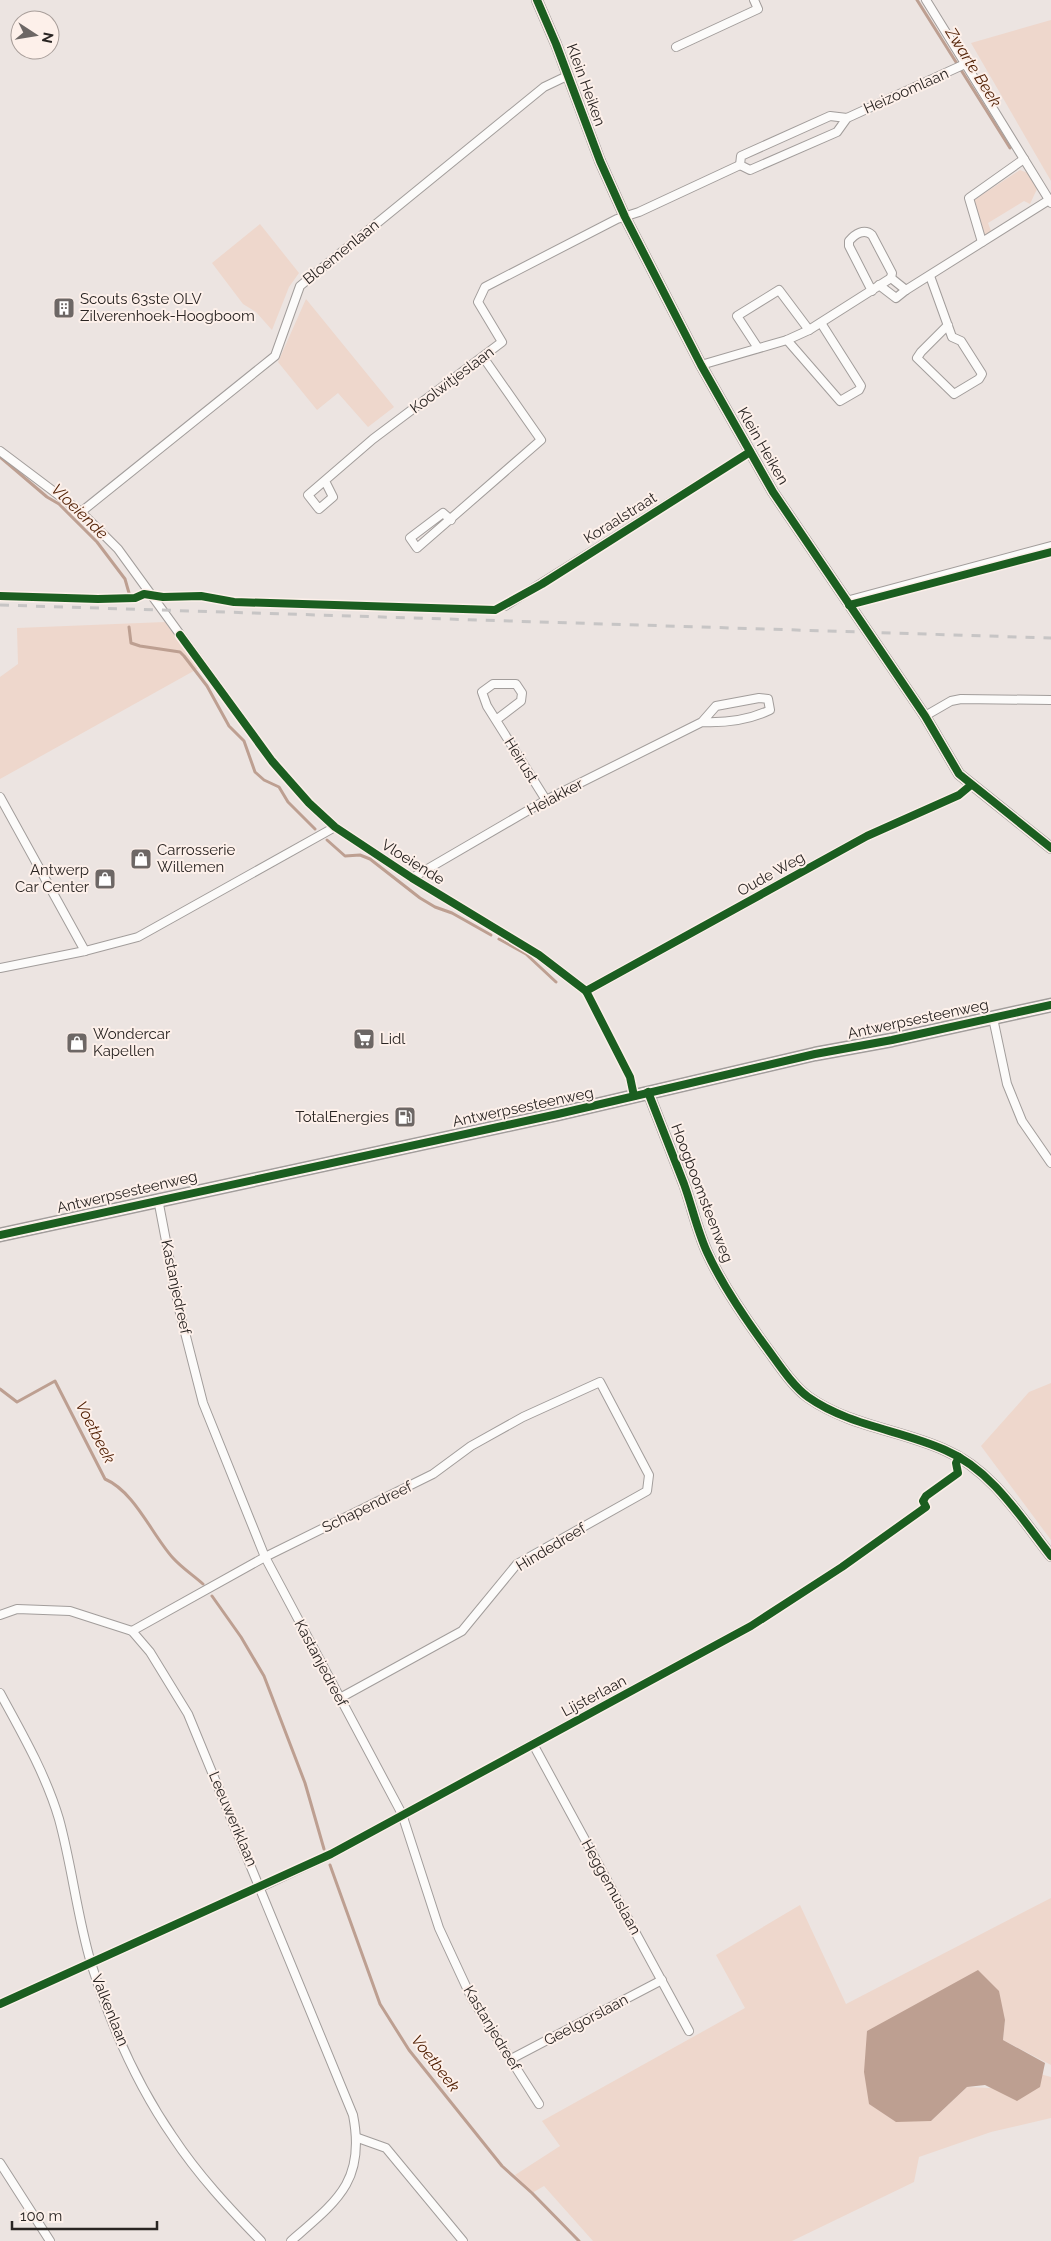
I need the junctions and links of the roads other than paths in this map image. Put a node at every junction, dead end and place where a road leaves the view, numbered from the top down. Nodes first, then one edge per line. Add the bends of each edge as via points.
1 (537, 0) edge
2 (754, 0) edge
3 (926, 0) edge
4 (676, 47) dead end
5 (965, 64) junction
6 (567, 76) junction
7 (847, 118) junction
8 (1024, 160) junction
9 (740, 166) junction
10 (1050, 201) edge
11 (625, 217) junction
12 (982, 242) junction
13 (930, 276) junction
14 (891, 278) junction
15 (879, 285) junction
16 (906, 290) junction
17 (872, 291) junction
18 (821, 323) junction
19 (948, 326) junction
20 (809, 330) junction
21 (787, 340) junction
22 (758, 348) junction
23 (483, 357) junction
24 (701, 365) junction
25 (0, 451) edge
26 (750, 452) junction
27 (325, 481) dead end
28 (81, 512) junction
29 (450, 520) junction
30 (1051, 546) edge
31 (846, 601) junction
32 (505, 606) dead end
33 (1051, 700) edge
34 (925, 716) junction
35 (496, 720) junction
36 (702, 722) junction
37 (971, 785) junction
38 (0, 797) edge
39 (546, 800) junction
40 (334, 827) junction
41 (1051, 848) edge
42 (412, 878) junction
43 (85, 951) junction
44 (0, 968) edge
45 (586, 991) junction
46 (1051, 1005) edge
47 (993, 1018) junction
48 (648, 1092) junction
49 (634, 1096) junction
50 (1051, 1163) edge
51 (158, 1199) junction
52 (0, 1235) edge
53 (600, 1382) joint
54 (926, 1507) dead end
55 (1051, 1556) edge
56 (265, 1557) junction
57 (0, 1615) edge
58 (132, 1631) junction
59 (0, 1692) edge
60 (340, 1698) junction
61 (533, 1744) junction
62 (402, 1814) junction
63 (261, 1887) junction
64 (662, 1980) junction
65 (689, 2031) dead end
66 (510, 2059) junction
67 (539, 2104) dead end
68 (358, 2138) junction
69 (0, 2163) edge
70 (50, 2241) edge
71 (261, 2241) edge
72 (291, 2241) edge
73 (463, 2241) edge

1 - 6 street, Klein Heiken
2 - 4 street via 758,9
3 - 5 street
5 - 7 street, Heizoomlaan
5 - 8 street
6 - 11 street, Klein Heiken
6 - 28 street, Bloemenlaan via 544,86 300,286 275,356
7 - 9 street, Heizoomlaan via 837,132 750,170
7 - 9 street, Heizoomlaan via 830,116 742,156
8 - 10 street
8 - 12 street via 968,198
9 - 11 street, Heizoomlaan
10 - 12 street
11 - 23 street, Koolwitjeslaan via 617,218 485,287 478,302 502,342
11 - 24 street, Klein Heiken
12 - 13 street
13 - 16 street
13 - 19 street
14 - 15 street
14 - 16 street
14 - 17 street via 892,273 872,235 863,231 852,238 850,246
15 - 16 street via 896,298
15 - 17 street
17 - 18 street
18 - 20 street
18 - 21 street via 861,386 840,401
19 - 19 street via 952,337 961,341 982,374 954,394 917,358
20 - 21 street
20 - 22 street via 779,290 737,316
21 - 22 street
22 - 24 street
23 - 27 street, Koolwitjeslaan via 373,439
23 - 29 street via 541,440
24 - 26 street, Klein Heiken
25 - 28 street, Vloeiende
26 - 31 street, Klein Heiken
26 - 32 street, Koraalstraat
28 - 40 street, Vloeiende via 118,549 272,761 308,803
29 - 29 street via 444,513 410,538 417,548
30 - 31 street
31 - 34 street, Klein Heiken
33 - 34 street via 961,699 950,701
34 - 37 street, Klein Heiken via 949,759
35 - 35 street, Heirust via 482,692 493,684 516,684 522,693 521,701
35 - 39 street, Heirust
36 - 36 street, Heiakker via 722,722 761,714 770,710 768,699 716,706
36 - 39 street, Heiakker
37 - 41 street, Klein Heiken
37 - 45 street, Oude Weg via 960,794 867,836
38 - 43 street
39 - 42 street, Heiakker
40 - 42 street, Vloeiende
40 - 43 street via 138,937
42 - 45 street, Vloeiende via 539,955
43 - 44 street
45 - 49 street, Vloeiende via 630,1077
46 - 47 main road, Antwerpsesteenweg
47 - 48 main road, Antwerpsesteenweg
47 - 50 street via 1007,1084 1022,1121
48 - 49 main road, Antwerpsesteenweg
48 - 55 street, Hoogboomsteenweg via 710,1259 752,1327 801,1390 834,1413 926,1441 959,1457 1000,1492
49 - 51 main road, Antwerpsesteenweg
51 - 52 main road, Antwerpsesteenweg
51 - 56 street, Kastanjedreef via 179,1309 203,1403
53 - 56 street, Schapendreef via 514,1422 472,1446 434,1474
53 - 60 street, Hindedreef via 649,1475 648,1492 517,1564 462,1632
54 - 61 street, Lijsterlaan via 842,1568 751,1626
56 - 58 street, Schapendreef
56 - 60 street, Kastanjedreef
57 - 58 street via 17,1609 70,1611
58 - 63 street, Leeuweriklaan via 150,1652 188,1714
59 - 71 street, Valkenlaan via 34,1755 59,1819 91,1963 110,2016 140,2081 172,2137 220,2198
60 - 62 street, Kastanjedreef
61 - 62 street, Lijsterlaan
61 - 64 street, Heggemuslaan
62 - 63 street, Lijsterlaan via 331,1854
62 - 66 street, Kastanjedreef via 439,1928 471,1997
63 - 68 street, Leeuweriklaan via 353,2115
64 - 65 street, Heggemuslaan
64 - 66 street, Geelgorslaan
66 - 67 street, Kastanjedreef
68 - 72 street, Leeuweriklaan via 355,2163 346,2186 324,2212
68 - 73 street via 386,2148
69 - 70 street

